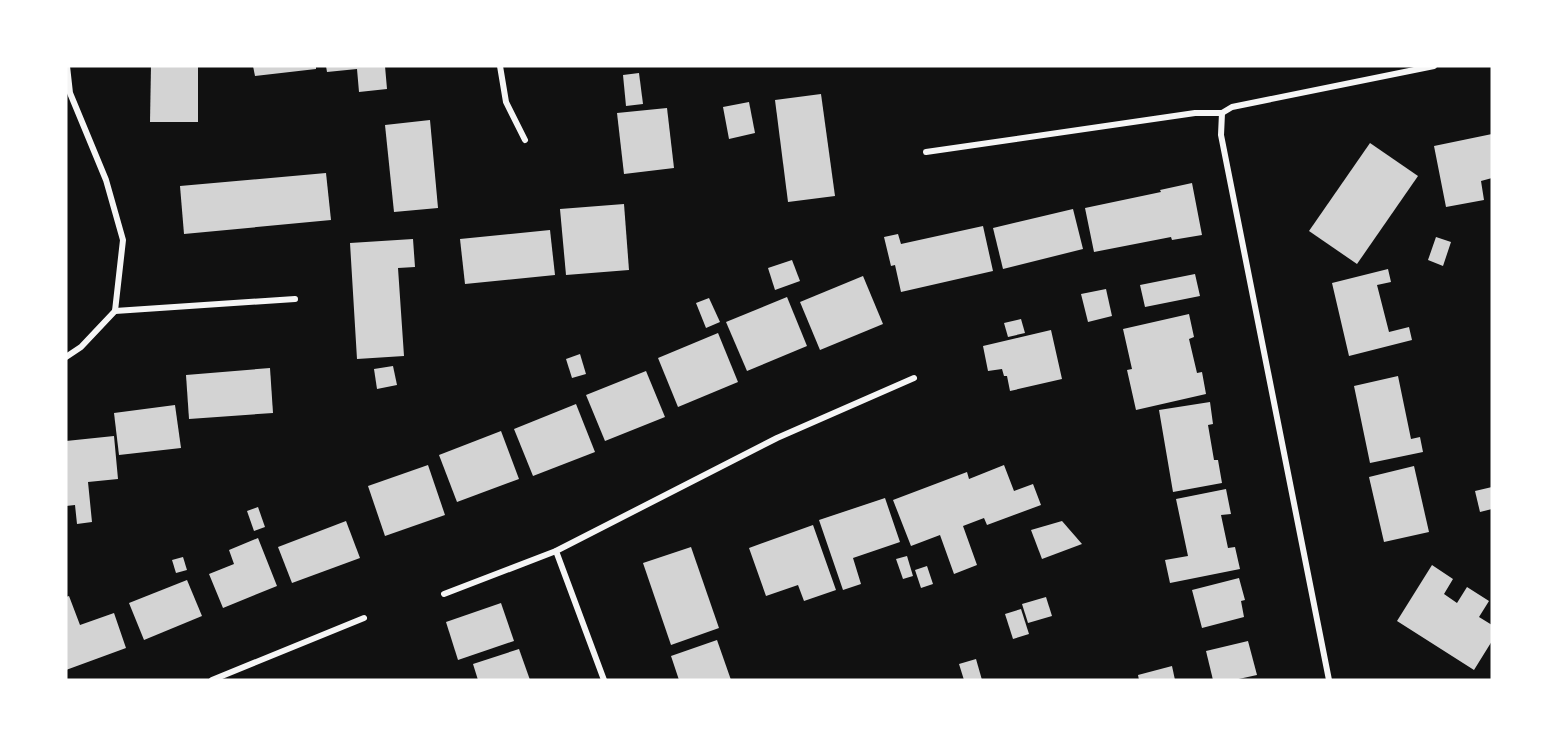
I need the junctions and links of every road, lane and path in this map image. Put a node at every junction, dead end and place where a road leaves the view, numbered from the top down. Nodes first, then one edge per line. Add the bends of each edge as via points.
1 (67, 66) edge
2 (500, 66) edge
3 (1434, 66) edge
4 (1222, 113) junction
5 (525, 140) dead end
6 (926, 152) dead end
7 (296, 299) dead end
8 (115, 311) junction
9 (66, 357) edge
10 (914, 378) dead end
11 (556, 551) junction
12 (444, 594) dead end
13 (364, 618) dead end
14 (212, 680) edge
15 (604, 680) edge
16 (1329, 680) edge

1 - 8 street via 70,93 106,180 123,240
2 - 5 street via 506,102
3 - 4 street via 1232,107
4 - 6 street via 1195,113
4 - 16 street via 1221,135
7 - 8 street
8 - 9 street
10 - 11 street via 777,438
11 - 12 street
11 - 15 street
13 - 14 street

